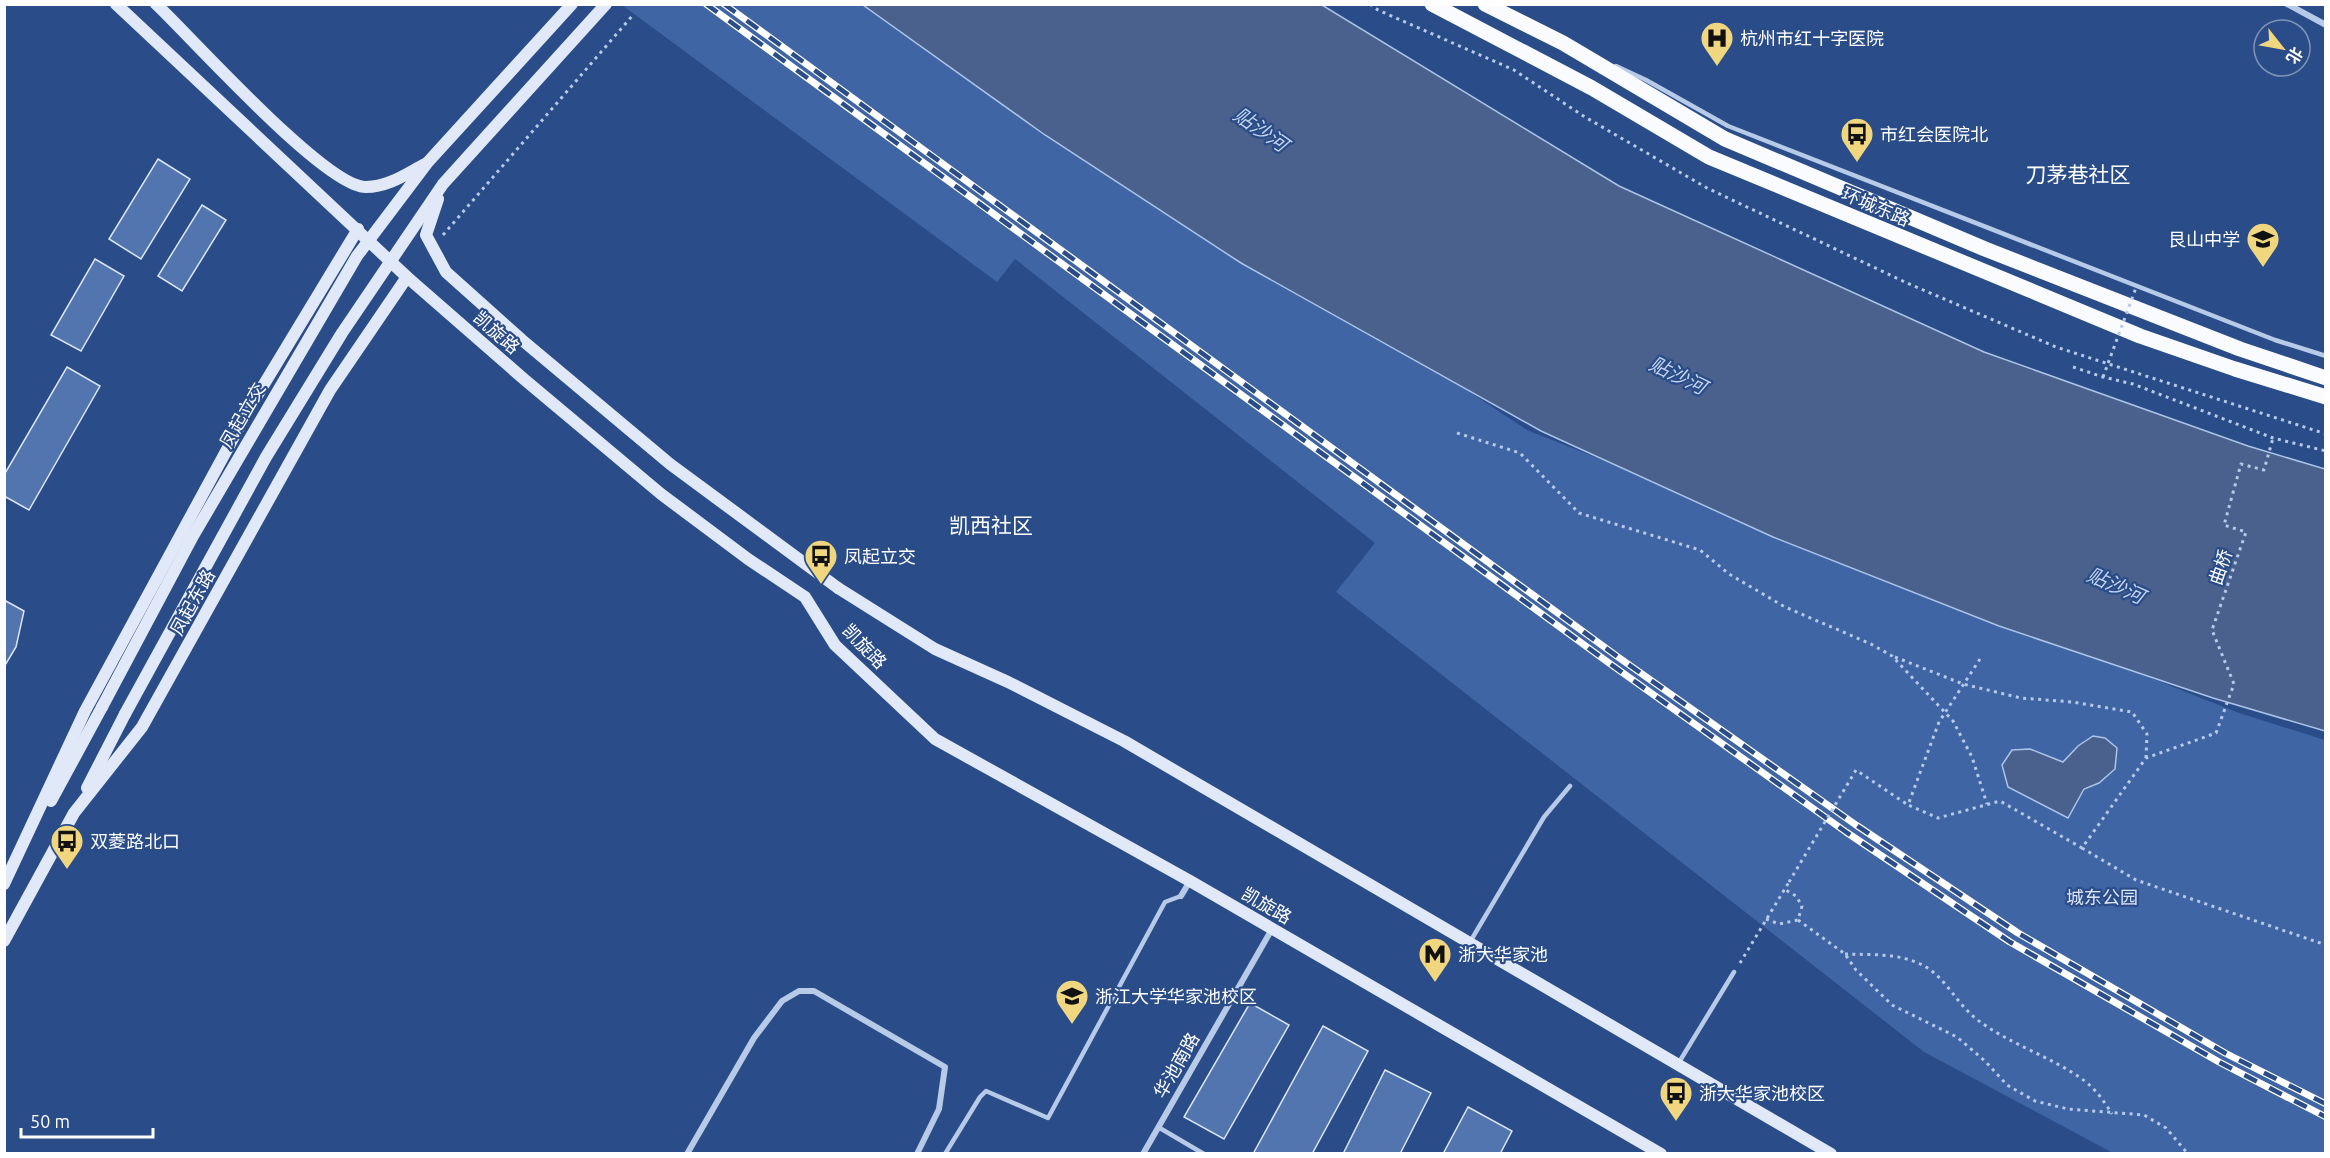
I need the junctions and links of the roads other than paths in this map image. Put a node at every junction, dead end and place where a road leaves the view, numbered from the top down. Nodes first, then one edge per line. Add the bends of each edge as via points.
1 (116, 4) edge
2 (156, 4) edge
3 (572, 4) edge
4 (606, 4) edge
5 (1432, 4) edge
6 (1485, 4) edge
7 (1497, 4) edge
8 (2287, 4) edge
9 (1523, 23) junction
10 (2325, 25) edge
11 (429, 162) junction
12 (443, 184) junction
13 (358, 229) junction
14 (407, 277) junction
15 (2325, 356) edge
16 (2325, 378) edge
17 (2325, 397) edge
18 (1570, 786) dead end
19 (74, 813) junction
20 (1190, 881) junction
21 (4, 885) edge
22 (1181, 896) joint
23 (1272, 929) junction
24 (4, 941) edge
25 (1470, 942) junction
26 (1734, 972) road end
27 (1678, 1064) junction
28 (1158, 1127) junction
29 (687, 1154) edge
30 (917, 1154) edge
31 (945, 1154) edge
32 (1143, 1154) edge
33 (1204, 1154) edge
34 (1661, 1154) edge
35 (1831, 1154) edge

1 - 13 main road, 凯旋路
2 - 11 main road, bridge via 297,145 336,175 363,187 389,183
3 - 11 main road, 凤起立交, bridge
4 - 12 main road, bridge
5 - 17 main road, 环城东路 via 1592,88 1709,157 2140,336
6 - 9 main road, 环城东路
7 - 9 lane, 环城东路
8 - 10 street
9 - 15 lane, 环城东路 via 1646,80 1728,126 2275,340
9 - 16 main road, 环城东路 via 1725,139 1985,249 2240,350
11 - 21 main road, 凤起立交, bridge via 357,256 193,536
12 - 19 main road, bridge via 342,333 266,457
12 - 25 main road, bridge via 426,236 446,272 670,464 838,588 934,649 1124,741
13 - 14 main road, 凯旋路
13 - 21 main road via 249,409 96,690
14 - 19 main road, 凤起东路 via 330,390 142,727
14 - 20 main road, 凯旋路 via 661,494 805,597 835,645 935,739
18 - 25 lane via 1544,817
19 - 24 main road, 凤起东路
20 - 22 street
20 - 23 main road, 凯旋路
22 - 31 lane via 1165,902 1048,1118 986,1091
23 - 28 street, 华池南路
23 - 34 main road, 凯旋路
25 - 27 main road
26 - 27 lane
27 - 35 main road
28 - 32 street, 华池南路
28 - 33 lane
29 - 30 street via 754,1038 782,1001 799,991 814,990 945,1067 939,1109

